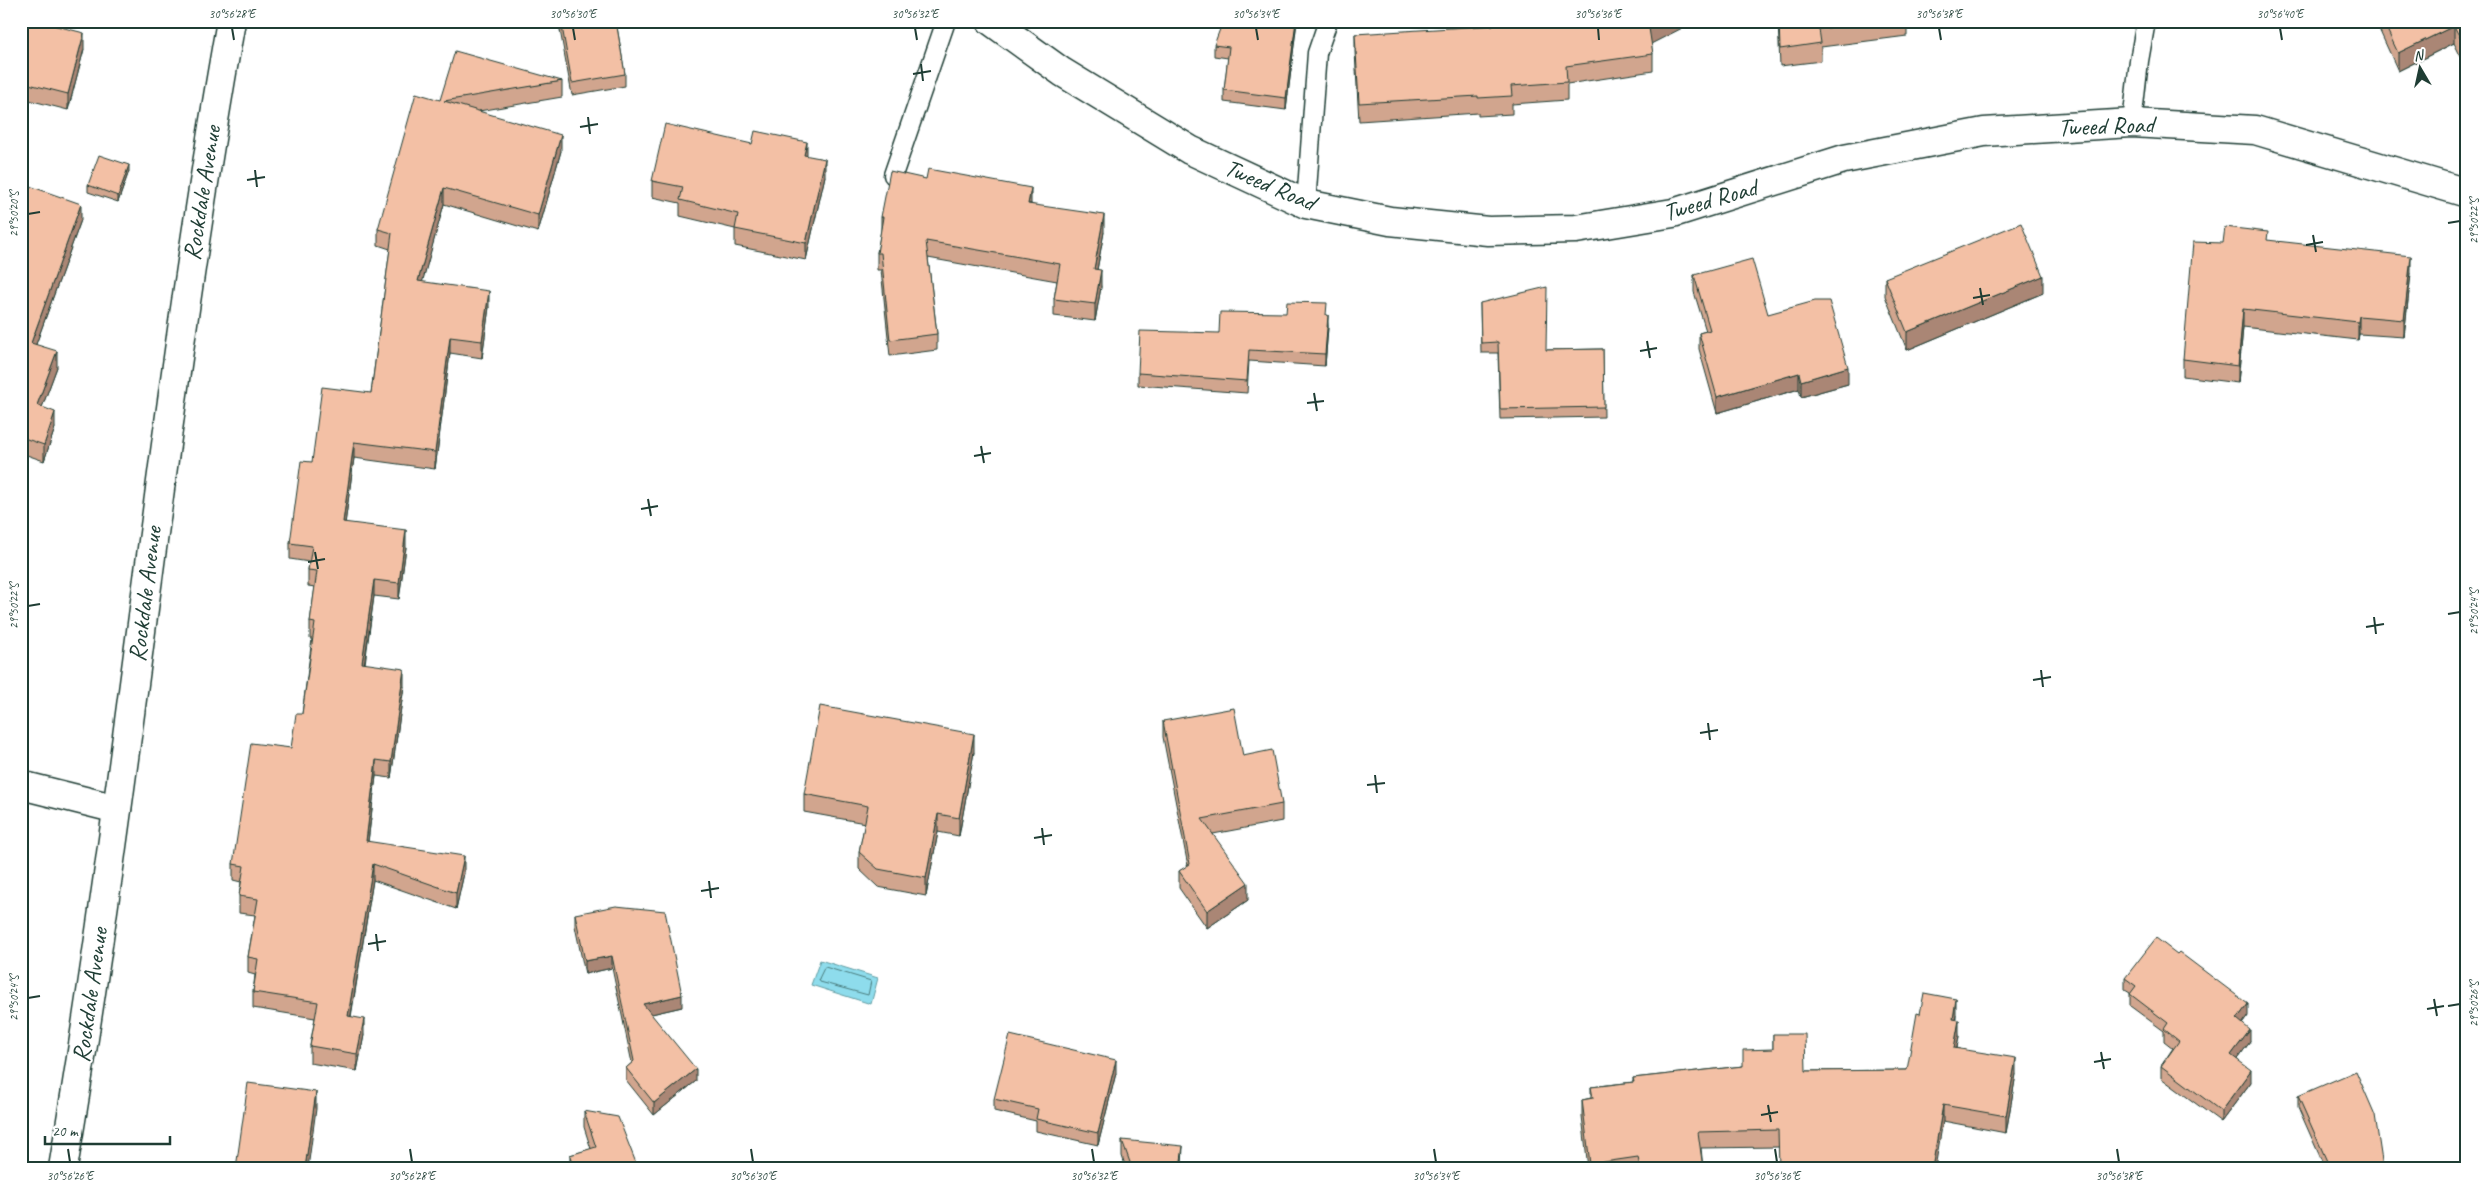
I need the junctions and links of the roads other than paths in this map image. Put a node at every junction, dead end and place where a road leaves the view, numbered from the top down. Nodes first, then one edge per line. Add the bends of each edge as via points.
1 (231, 21) edge
2 (946, 21) edge
3 (990, 21) edge
4 (1328, 21) edge
5 (2146, 21) edge
6 (2132, 123) junction
7 (893, 176) edge
8 (2467, 193) edge
9 (1306, 204) junction
10 (21, 785) edge
11 (117, 809) junction
12 (63, 1168) edge

1 - 11 street, Rockdale Avenue via 182,326
2 - 7 lane
3 - 9 street, Tweed Road via 1062,72 1190,150
4 - 9 lane via 1317,53
5 - 6 lane
6 - 8 street, Tweed Road via 2254,130
6 - 9 street, Tweed Road via 1984,132 1844,160 1673,212 1576,229 1488,231 1390,221
10 - 11 street
11 - 12 street, Rockdale Avenue

